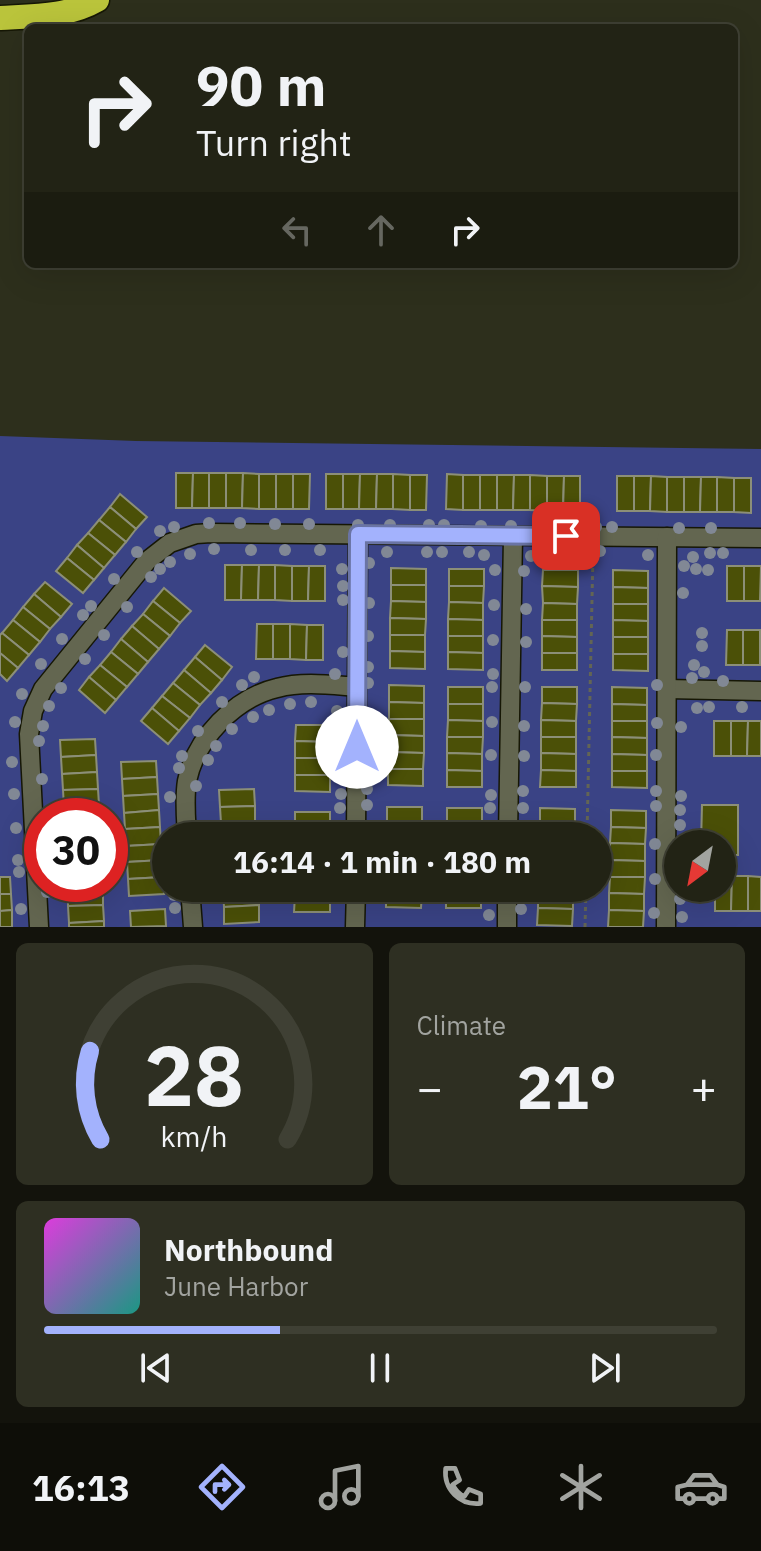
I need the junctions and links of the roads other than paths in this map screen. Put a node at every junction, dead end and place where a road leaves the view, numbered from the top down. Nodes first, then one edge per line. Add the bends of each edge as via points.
1 (97, 0) edge
2 (0, 18) edge
3 (358, 534) junction
4 (513, 536) junction
5 (667, 537) junction
6 (761, 538) edge
7 (357, 687) junction
8 (667, 689) junction
9 (761, 691) edge
10 (187, 822) edge
11 (356, 822) edge
12 (508, 822) edge
13 (191, 902) edge
14 (356, 902) edge
15 (507, 902) edge
16 (39, 927) edge
17 (193, 927) edge
18 (355, 927) edge
19 (507, 927) edge
20 (666, 927) edge

1 - 2 highway via 56,14
3 - 4 street
3 - 7 street
3 - 16 street via 211,533 170,543 147,561 71,654 43,689 30,722
4 - 5 street
4 - 12 street
5 - 6 street
5 - 8 street
7 - 10 street via 278,687 243,702 203,743 192,765
7 - 11 street
8 - 9 street
8 - 20 street
13 - 17 street
14 - 18 street
15 - 19 street

